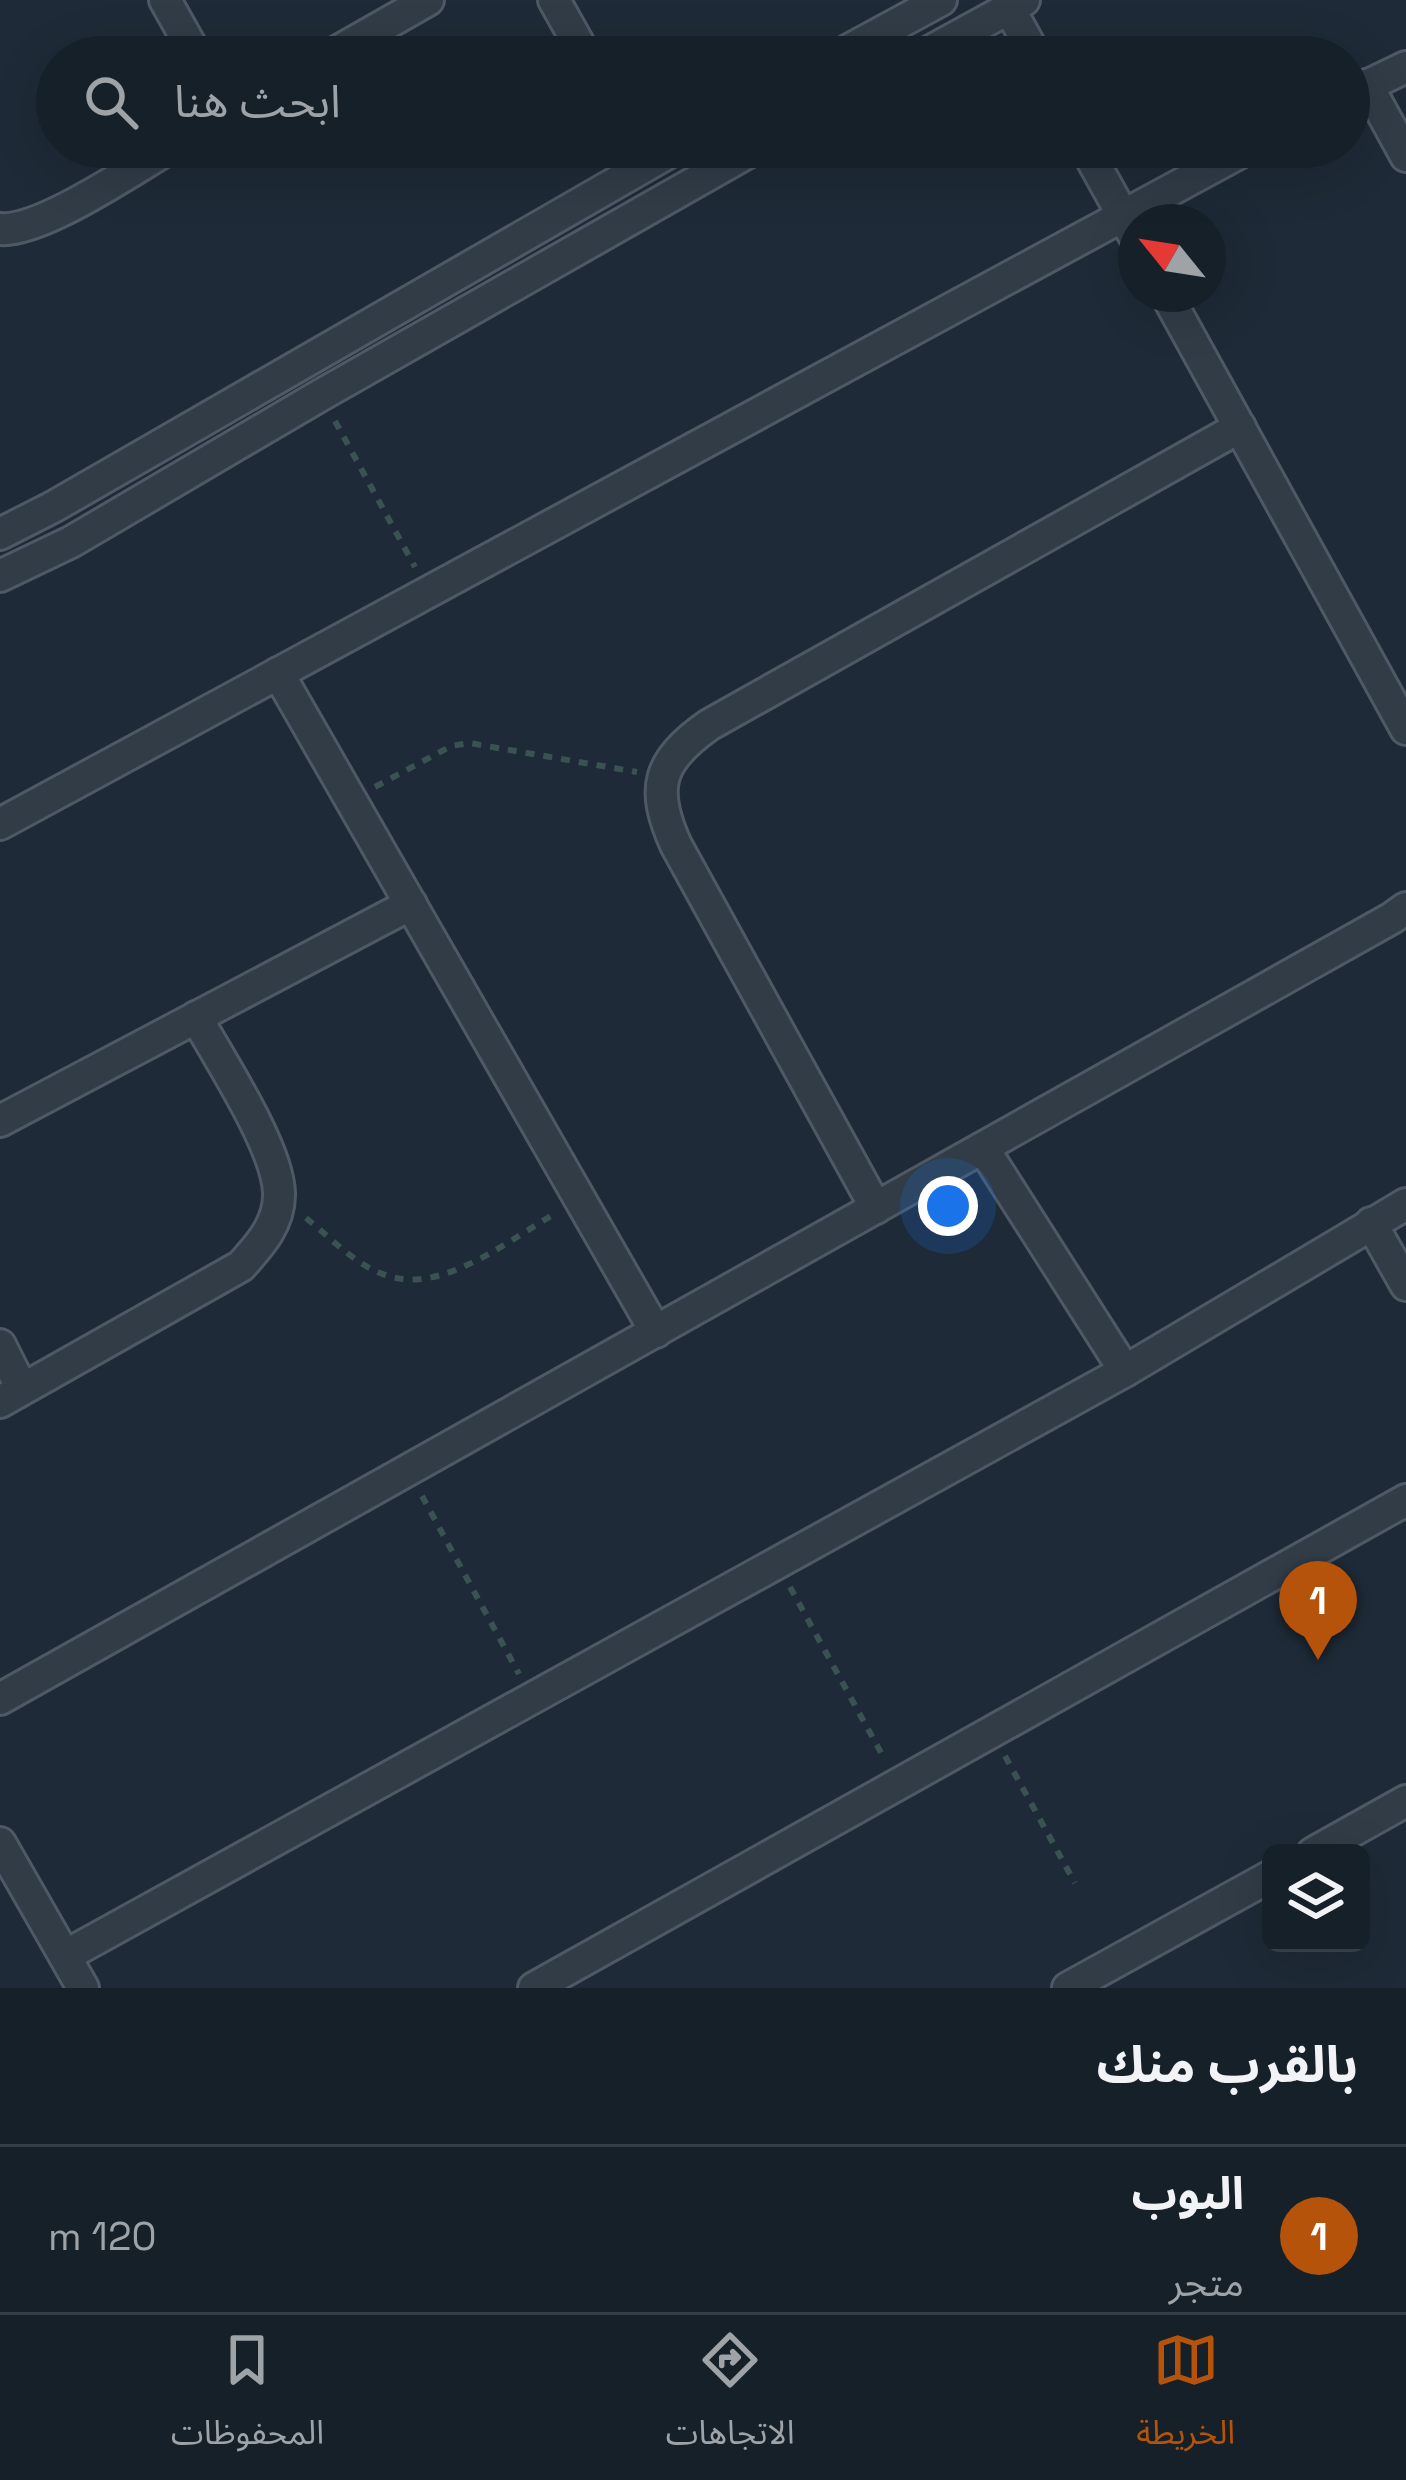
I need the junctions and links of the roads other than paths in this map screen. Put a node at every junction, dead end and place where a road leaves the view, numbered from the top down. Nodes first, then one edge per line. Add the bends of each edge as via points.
1 (165, 0) edge
2 (428, 0) edge
3 (554, 0) edge
4 (941, 0) edge
5 (1016, 4) edge
6 (185, 36) edge
7 (365, 36) edge
8 (574, 36) edge
9 (875, 36) edge
10 (958, 36) edge
11 (1028, 36) edge
12 (1406, 67) edge
13 (1370, 84) edge
14 (1370, 106) edge
15 (1406, 156) edge
16 (134, 168) edge
17 (622, 168) edge
18 (720, 168) edge
19 (1097, 168) edge
20 (1218, 168) edge
21 (1164, 204) edge
22 (1118, 207) edge
23 (0, 230) edge
24 (1118, 233) edge
25 (1176, 312) edge
26 (1240, 427) junction
27 (0, 534) edge
28 (0, 576) edge
29 (278, 673) junction
30 (1406, 729) edge
31 (0, 824) edge
32 (410, 904) junction
33 (1406, 908) edge
34 (196, 1017) junction
35 (0, 1121) edge
36 (983, 1148) junction
37 (1406, 1204) edge
38 (876, 1208) junction
39 (1371, 1223) junction
40 (1406, 1286) edge
41 (656, 1332) junction
42 (0, 1345) edge
43 (1125, 1371) junction
44 (11, 1396) edge
45 (1406, 1500) edge
46 (0, 1699) edge
47 (1406, 1802) edge
48 (0, 1843) edge
49 (1329, 1844) edge
50 (1262, 1881) edge
51 (65, 1956) junction
52 (83, 1988) edge
53 (534, 1988) edge
54 (1069, 1988) edge

1 - 6 street
2 - 7 street
3 - 8 street
4 - 9 street
5 - 10 street
5 - 11 street
12 - 13 street
14 - 15 street
16 - 23 street via 53,214
17 - 27 street
18 - 28 street
19 - 22 street
20 - 21 street
24 - 29 street
25 - 26 street
26 - 30 street
26 - 38 street via 709,725 680,746 663,777 661,813 676,845
29 - 31 street
29 - 32 street
32 - 34 street
32 - 41 street
33 - 36 street
34 - 35 street
34 - 44 street via 272,1157 280,1196 268,1235 242,1266
36 - 38 street
36 - 43 street
37 - 39 street
38 - 41 street
39 - 40 street
39 - 43 street
41 - 46 street
42 - 44 street
43 - 51 street
45 - 53 street
47 - 49 street
48 - 51 street
50 - 54 street
51 - 52 street

